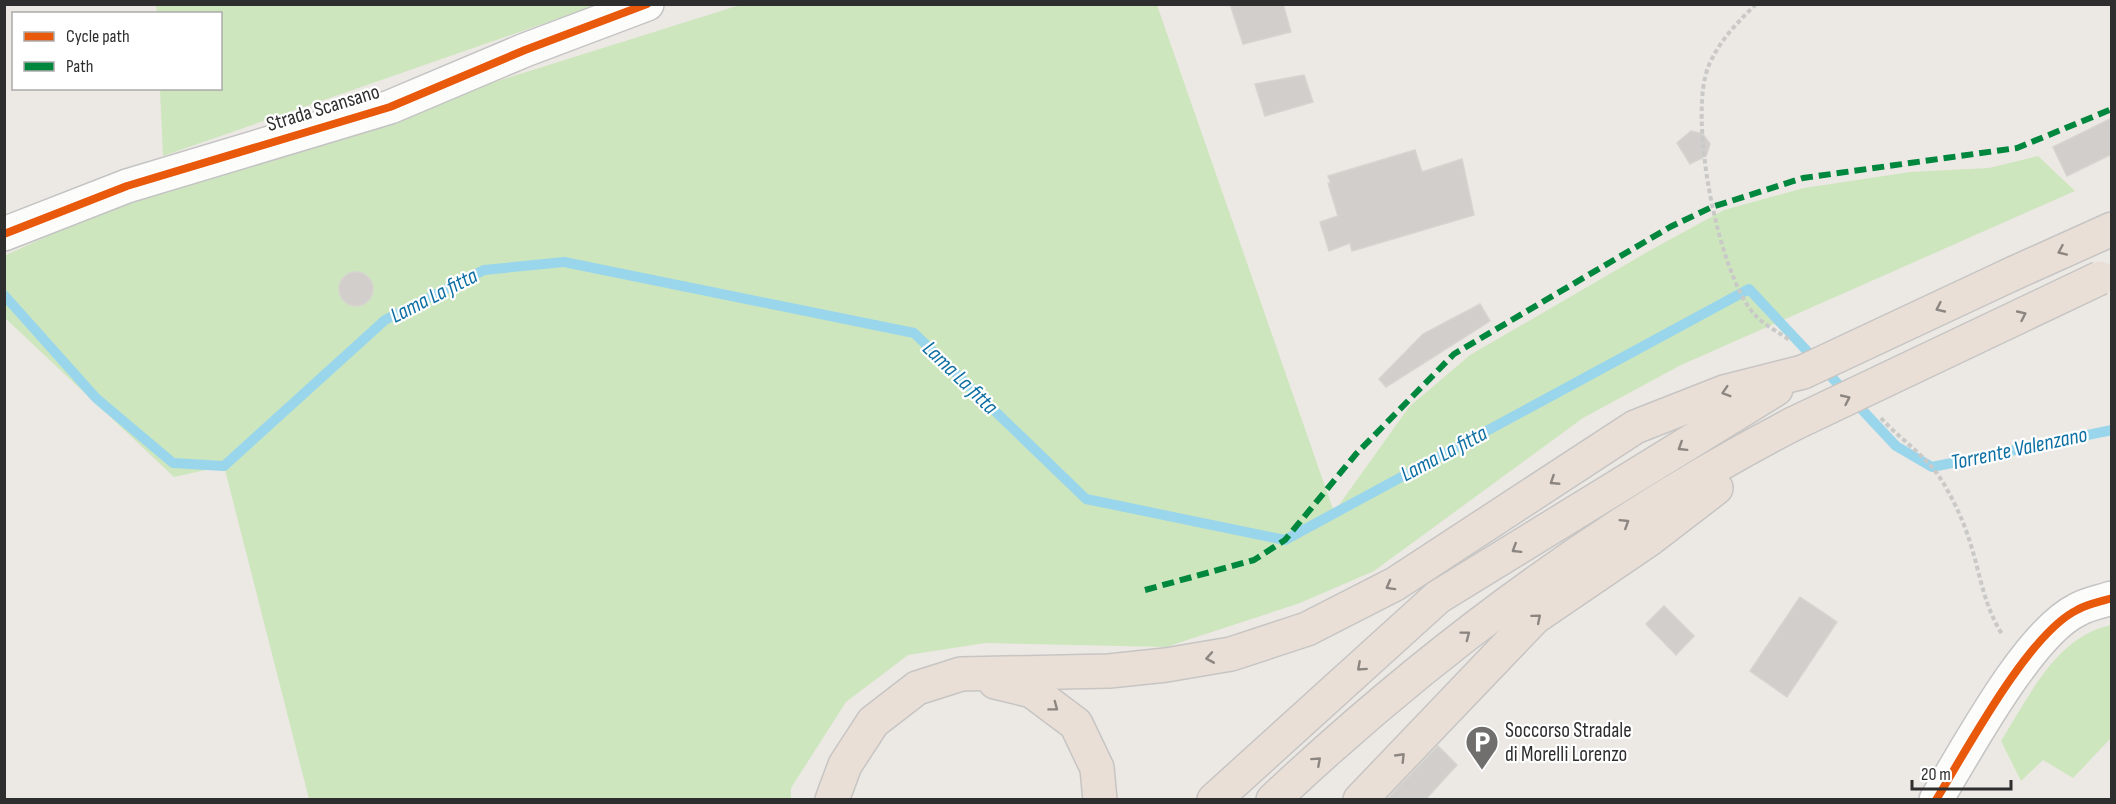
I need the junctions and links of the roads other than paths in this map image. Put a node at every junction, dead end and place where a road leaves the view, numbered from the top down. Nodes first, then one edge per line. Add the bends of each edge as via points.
1 (647, 4) edge
2 (2112, 229) edge
3 (4, 234) edge
4 (2108, 275) edge
5 (1798, 357) junction
6 (1781, 430) junction
7 (2112, 598) edge
8 (961, 674) junction
9 (832, 800) edge
10 (1100, 800) edge
11 (1214, 800) edge
12 (1273, 800) edge
13 (1360, 800) edge
14 (1935, 800) edge

1 - 3 street, Strada Scansano via 390,107 127,186
2 -> 5 highway, bridge via 2012,274
6 -> 4 highway, bridge
5 -> 8 highway via 1635,427 1395,584 1307,629 1231,654 1166,665 1109,671
5 -> 11 highway via 1438,597
12 -> 6 highway via 1406,681 1508,603 1616,529
13 -> 6 highway via 1536,617 1651,538 1725,481
7 - 14 street via 2076,610 2046,634 2021,664
8 - 9 highway via 917,687 873,722 845,765
8 -> 10 highway via 1032,691 1076,724 1097,768

